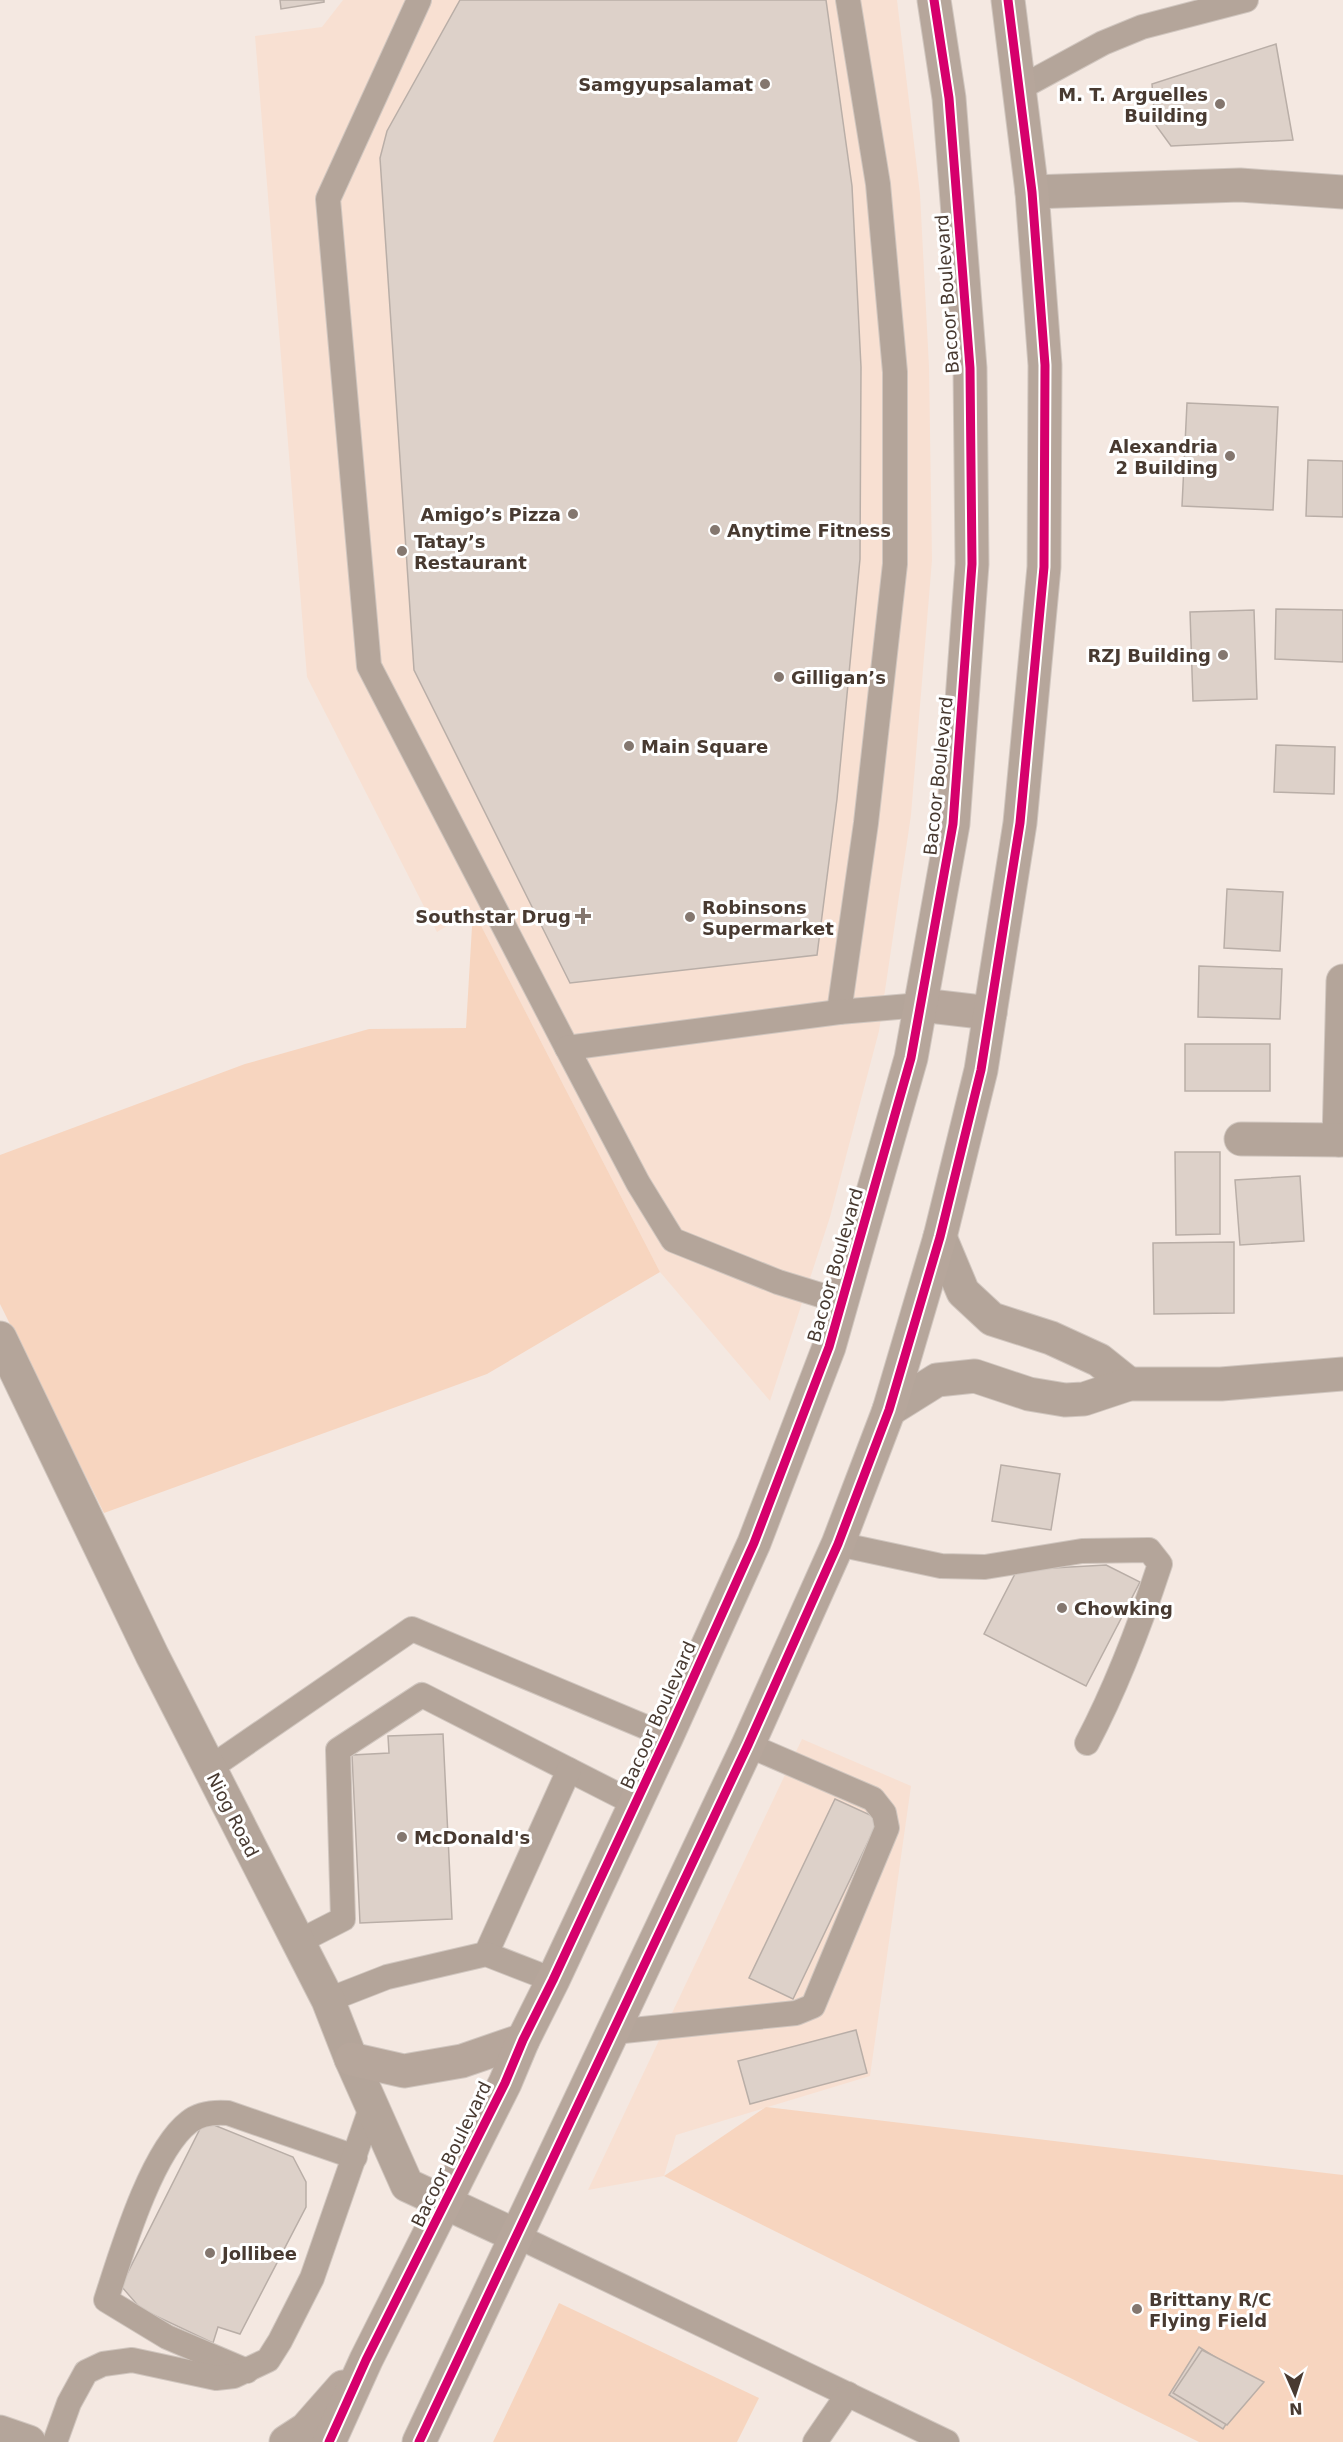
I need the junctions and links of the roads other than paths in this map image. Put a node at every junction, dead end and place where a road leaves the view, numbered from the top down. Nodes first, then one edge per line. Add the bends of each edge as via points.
1 (419, 0) edge
2 (848, 0) edge
3 (934, 0) edge
4 (1008, 0) edge
5 (1246, 0) edge
6 (1020, 88) junction
7 (1032, 192) junction
8 (1343, 192) edge
9 (1343, 981) edge
10 (921, 1005) junction
11 (838, 1012) junction
12 (990, 1013) junction
13 (567, 1048) junction
14 (1241, 1139) dead end
15 (1341, 1140) edge
16 (940, 1237) junction
17 (843, 1302) junction
18 (0, 1338) edge
19 (1343, 1374) edge
20 (1129, 1384) junction
21 (889, 1410) junction
22 (838, 1544) junction
23 (667, 1736) junction
24 (1088, 1743) dead end
25 (748, 1745) junction
26 (210, 1768) junction
27 (569, 1770) junction
28 (636, 1804) junction
29 (298, 1942) junction
30 (486, 1954) junction
31 (554, 1980) junction
32 (328, 2000) junction
33 (614, 2032) junction
34 (523, 2040) junction
35 (351, 2060) junction
36 (372, 2104) junction
37 (355, 2157) junction
38 (446, 2203) junction
39 (517, 2236) junction
40 (366, 2360) junction
41 (247, 2371) junction
42 (848, 2394) junction
43 (0, 2432) edge
44 (29, 2442) edge
45 (56, 2442) edge
46 (286, 2442) edge
47 (329, 2442) edge
48 (419, 2442) edge
49 (815, 2442) edge
50 (947, 2442) edge

1 - 13 lane via 328,199 369,666
2 - 11 lane via 878,184 895,372 895,564 866,823
3 - 10 main road, Bacoor Boulevard via 949,98 970,368 972,564 953,824
4 - 6 main road
5 - 6 lane via 1142,27 1103,43
6 - 7 main road
7 - 8 street via 1240,185
7 - 12 main road via 1045,365 1044,567 1020,823
9 - 15 street
10 - 11 lane
10 - 12 main road
10 - 17 main road, Bacoor Boulevard via 911,1058
11 - 13 lane
12 - 16 main road via 981,1070
13 - 17 lane via 638,1183 673,1240 778,1282
14 - 15 street
16 - 20 street via 963,1292 992,1319 1051,1338 1099,1360
16 - 21 main road
17 - 23 main road, Bacoor Boulevard via 754,1543
18 - 26 street, Niog Road
19 - 20 street via 1221,1384
20 - 21 street via 1084,1399 1065,1400 1029,1394 975,1376 937,1380
21 - 22 main road
22 - 24 lane via 941,1566 985,1567 1082,1551 1149,1550 1160,1564 1108,1704
22 - 25 main road
23 - 26 lane via 412,1629
23 - 28 main road, Bacoor Boulevard
25 - 33 main road
25 - 33 lane via 873,1799 884,1813 886,1828 813,2006 796,2013
26 - 29 street, Niog Road
27 - 28 lane
27 - 29 lane via 422,1695 338,1750 343,1919
27 - 30 lane
28 - 31 main road, Bacoor Boulevard
29 - 32 street, Niog Road
30 - 31 lane
30 - 32 lane via 387,1977
31 - 34 main road, Bacoor Boulevard
32 - 35 street, Niog Road
33 - 39 main road
34 - 35 main road via 462,2061 404,2071
34 - 38 main road, Bacoor Boulevard
35 - 36 street, Niog Road
36 - 37 lane
36 - 38 street, Niog Road via 407,2185
37 - 41 lane via 312,2278 280,2342 267,2360
37 - 41 lane via 228,2113 211,2112 191,2120 166,2147 128,2234 106,2300 166,2337
38 - 39 street, Niog Road
38 - 40 main road, Bacoor Boulevard
39 - 42 lane
39 - 48 main road
40 - 46 main road via 306,2429
40 - 47 main road, Bacoor Boulevard
41 - 45 lane via 216,2378 132,2360 104,2364 86,2372 69,2403
42 - 49 lane
42 - 50 lane
43 - 44 street

